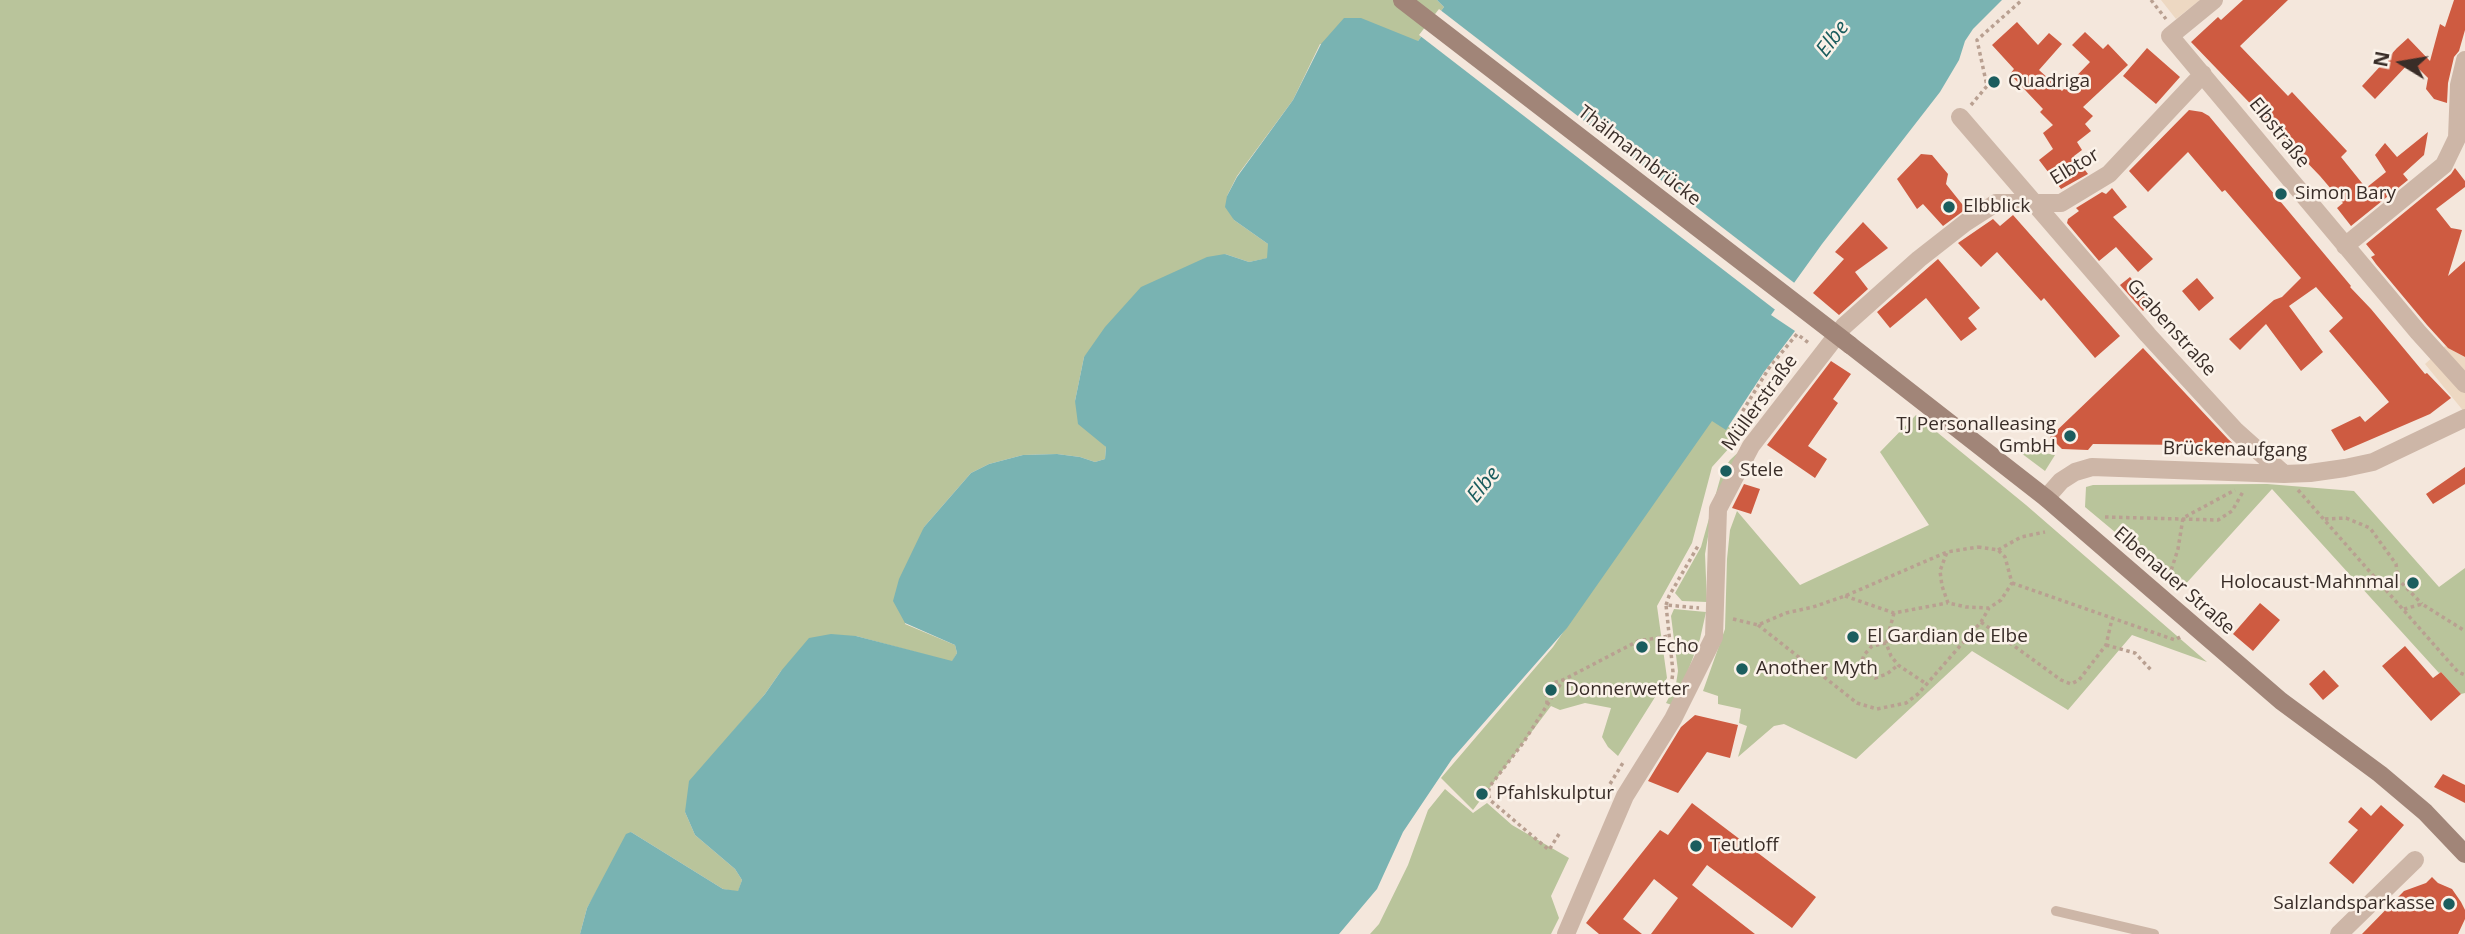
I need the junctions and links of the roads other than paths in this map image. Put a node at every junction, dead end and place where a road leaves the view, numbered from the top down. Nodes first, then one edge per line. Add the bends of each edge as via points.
1 (1402, 0) edge
2 (2214, 0) edge
3 (2465, 60) edge
4 (2203, 74) junction
5 (1960, 117) road end
6 (2033, 203) junction
7 (2345, 246) junction
8 (1850, 345) joint
9 (2465, 384) edge
10 (2465, 418) edge
11 (2284, 474) junction
12 (2046, 498) junction
13 (2465, 854) edge
14 (2415, 860) dead end
15 (2056, 911) dead end
16 (1566, 934) edge
17 (2154, 934) edge
18 (2339, 934) edge

1 - 8 street, Thälmannbrücke, bridge
2 - 4 street, Elbstraße via 2173,34
3 - 7 street via 2457,138 2444,165
4 - 6 street, Elbtor via 2109,174 2061,204
4 - 7 street, Elbstraße
5 - 6 street, Elbtor
6 - 11 street, Grabenstraße via 2236,431
6 - 16 street, Müllerstraße via 1996,203 1919,259 1844,326 1751,446 1718,509 1714,638 1673,719 1625,796
7 - 9 street, Elbstraße
8 - 12 street, Elbenauer Straße
10 - 11 street, Brückenaufgang via 2373,462
11 - 12 street, Brückenaufgang via 2092,467 2061,481
12 - 13 street, Elbenauer Straße via 2281,701 2389,781
14 - 18 street
15 - 17 lane

